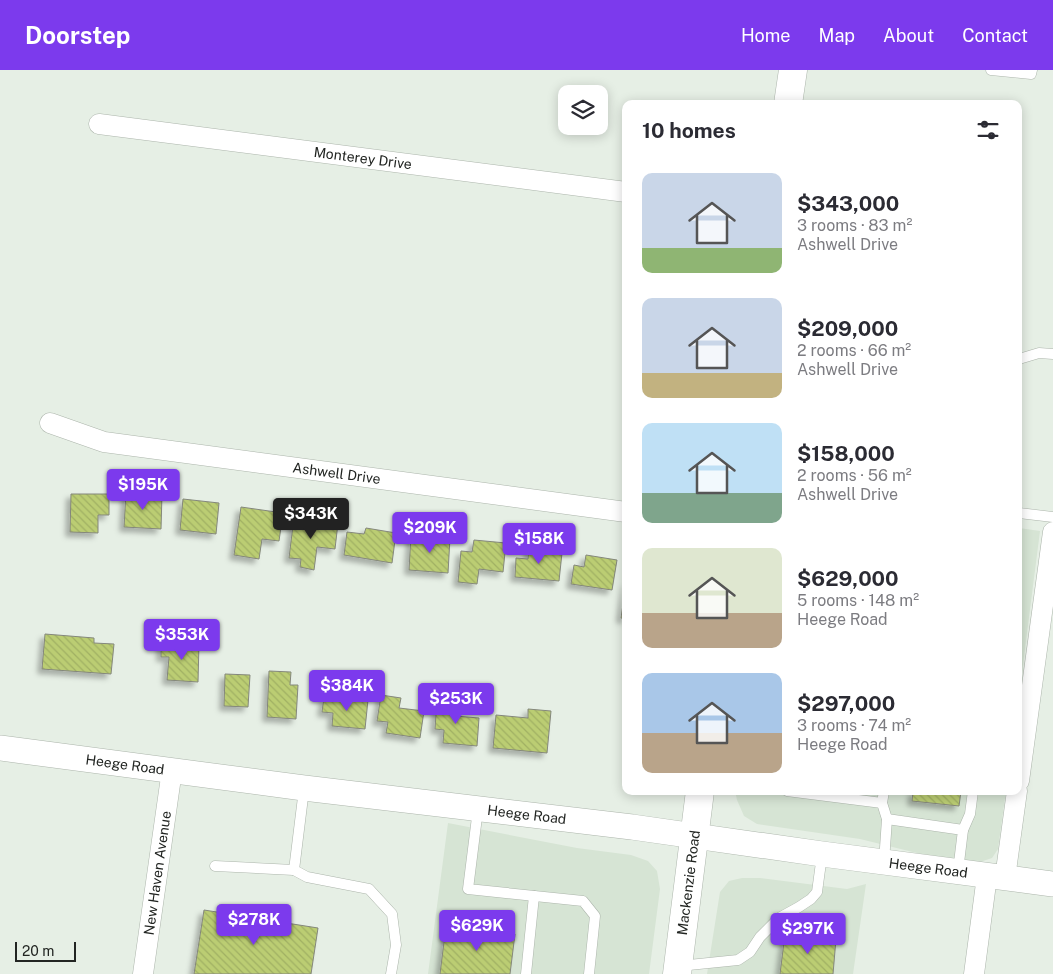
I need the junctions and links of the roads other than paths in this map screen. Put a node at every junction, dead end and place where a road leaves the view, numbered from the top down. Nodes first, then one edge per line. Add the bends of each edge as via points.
1 (793, 70) edge
2 (991, 70) edge
3 (1032, 70) edge
4 (789, 100) edge
5 (99, 124) dead end
6 (622, 191) edge
7 (1053, 354) edge
8 (1022, 358) edge
9 (50, 423) dead end
10 (622, 511) edge
11 (1022, 513) edge
12 (1053, 517) edge
13 (1053, 532) edge
14 (0, 748) edge
15 (1022, 759) edge
16 (172, 770) junction
17 (304, 788) junction
18 (699, 795) edge
19 (819, 795) edge
20 (883, 795) edge
21 (972, 795) edge
22 (1016, 795) edge
23 (882, 803) junction
24 (478, 808) junction
25 (887, 819) junction
26 (963, 830) junction
27 (694, 835) junction
28 (822, 854) junction
29 (884, 862) junction
30 (215, 866) dead end
31 (294, 870) junction
32 (958, 872) junction
33 (996, 877) junction
34 (1053, 884) edge
35 (534, 896) junction
36 (677, 970) edge
37 (143, 974) edge
38 (391, 974) edge
39 (526, 974) edge
40 (589, 974) edge
41 (974, 974) edge

1 - 4 main road
2 - 3 lane via 1031,74
5 - 6 street, Monterey Drive
7 - 8 lane via 1039,353
9 - 10 street, Ashwell Drive via 104,442
11 - 12 lane
13 - 15 street
14 - 16 street, Heege Road
16 - 17 street, Heege Road
16 - 37 street, New Haven Avenue
17 - 24 street, Heege Road
17 - 31 lane
18 - 27 main road, Mackenzie Road
19 - 23 lane
20 - 23 lane
21 - 26 lane via 970,814
22 - 33 street
23 - 25 lane
24 - 27 street, Heege Road
24 - 35 lane via 468,889
25 - 26 lane
25 - 29 lane
26 - 32 lane
27 - 28 street, Heege Road
27 - 36 main road, Mackenzie Road
28 - 29 street, Heege Road
28 - 36 lane via 817,892 779,918 750,952 738,960
29 - 32 street, Heege Road
30 - 31 lane
31 - 38 lane via 307,877 369,889 392,914 396,945
32 - 33 street, Heege Road
33 - 34 street, Heege Road
33 - 41 street
35 - 39 lane
35 - 40 lane via 583,901 595,916

